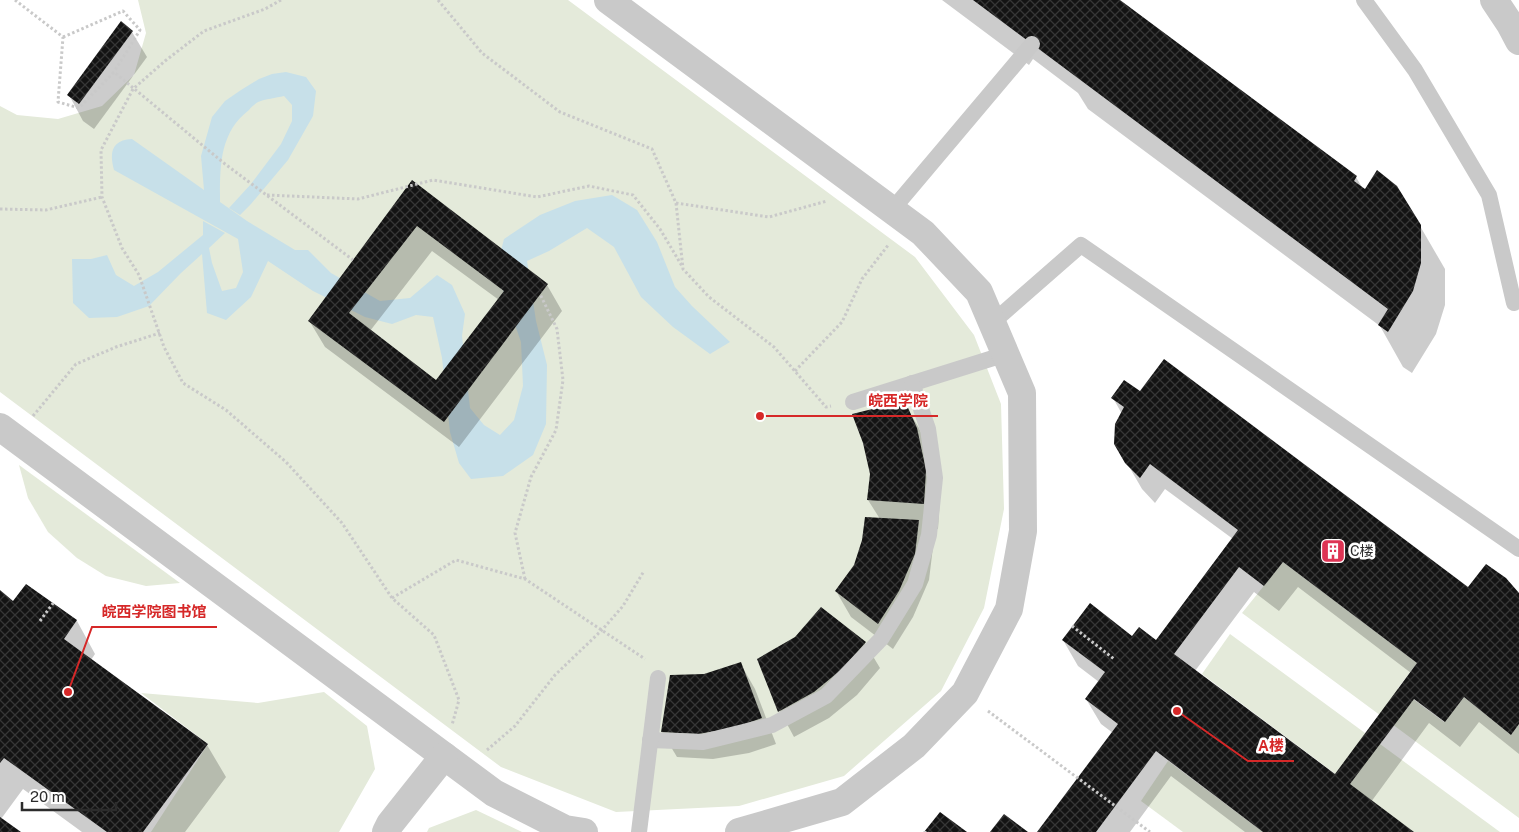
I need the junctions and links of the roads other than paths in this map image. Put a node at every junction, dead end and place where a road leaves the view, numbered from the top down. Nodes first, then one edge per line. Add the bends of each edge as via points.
1 (608, 0) edge
2 (1364, 0) edge
3 (1494, 0) edge
4 (1519, 40) edge
5 (1032, 44) dead end
6 (899, 215) junction
7 (1514, 303) dead end
8 (992, 323) junction
9 (1006, 354) junction
10 (912, 383) junction
11 (853, 402) road end
12 (8, 433) edge
13 (1519, 549) edge
14 (658, 678) road end
15 (650, 740) junction
16 (454, 763) junction
17 (386, 832) edge
18 (584, 832) edge
19 (639, 832) edge
20 (738, 832) edge

1 - 6 street
2 - 7 lane via 1415,70 1488,195
3 - 4 street
5 - 6 lane
6 - 8 street via 923,233 979,292
8 - 9 street
8 - 13 lane via 1081,245
9 - 10 lane
9 - 20 street via 1022,393 1023,531 1010,608 965,693 914,746 842,802
10 - 11 lane
10 - 15 lane via 928,429 936,478 929,535 914,584 881,639 826,696 772,725 703,742
12 - 16 street
14 - 15 lane
15 - 19 lane
16 - 17 street via 390,824
16 - 18 street via 494,793 565,829

